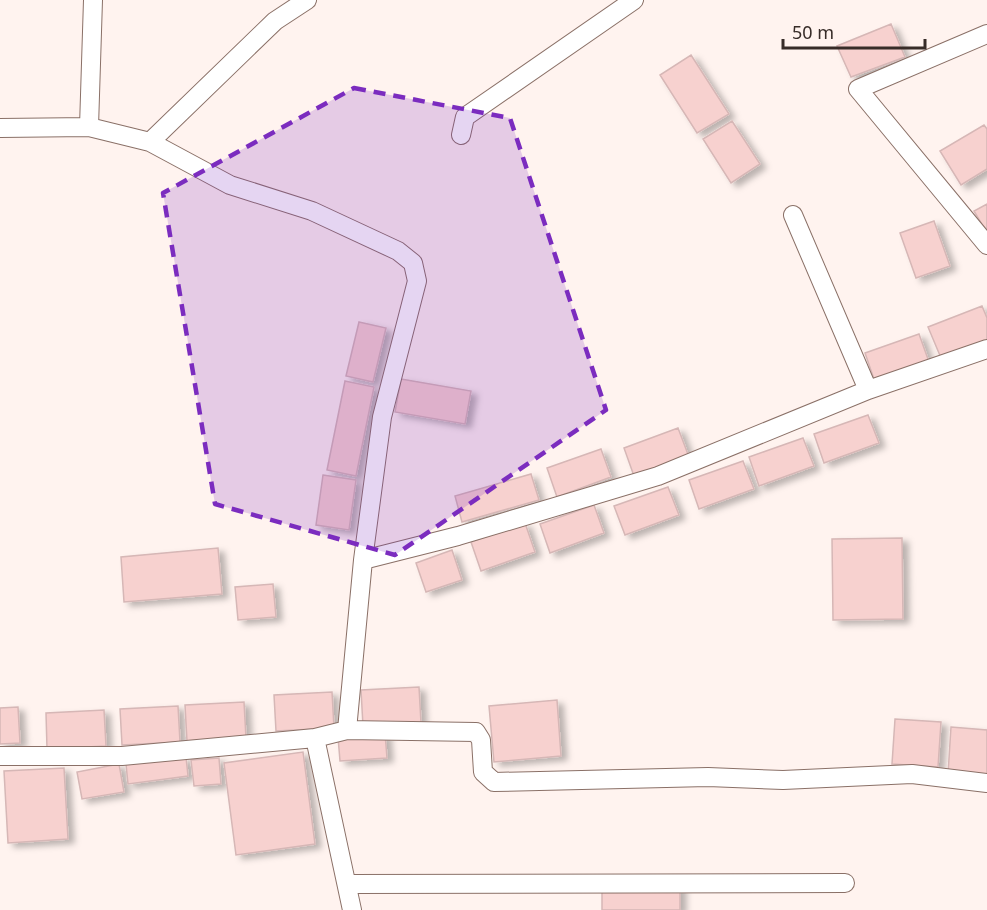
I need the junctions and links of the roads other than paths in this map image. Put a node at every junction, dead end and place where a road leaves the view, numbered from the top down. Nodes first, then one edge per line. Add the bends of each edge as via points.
1 (93, 0) edge
2 (307, 0) edge
3 (634, 0) edge
4 (987, 34) edge
5 (89, 127) junction
6 (0, 128) edge
7 (461, 135) dead end
8 (150, 142) junction
9 (793, 215) dead end
10 (987, 245) edge
11 (987, 349) edge
12 (868, 390) junction
13 (363, 560) junction
14 (347, 730) junction
15 (315, 738) junction
16 (0, 756) edge
17 (987, 783) edge
18 (845, 883) dead end
19 (347, 884) junction
20 (352, 910) edge

1 - 5 street
2 - 8 street via 275,21
3 - 7 street via 465,117
4 - 10 street via 858,89
5 - 6 street
5 - 8 street
8 - 13 street via 230,185 312,211 399,251 413,263 417,281 382,417
9 - 12 street
11 - 12 street
12 - 13 street via 658,476
13 - 14 street
14 - 15 street
14 - 17 street via 476,732 481,740 483,772 494,782 708,777 783,780 912,774
15 - 16 street via 122,756
15 - 19 street
18 - 19 street
19 - 20 street

